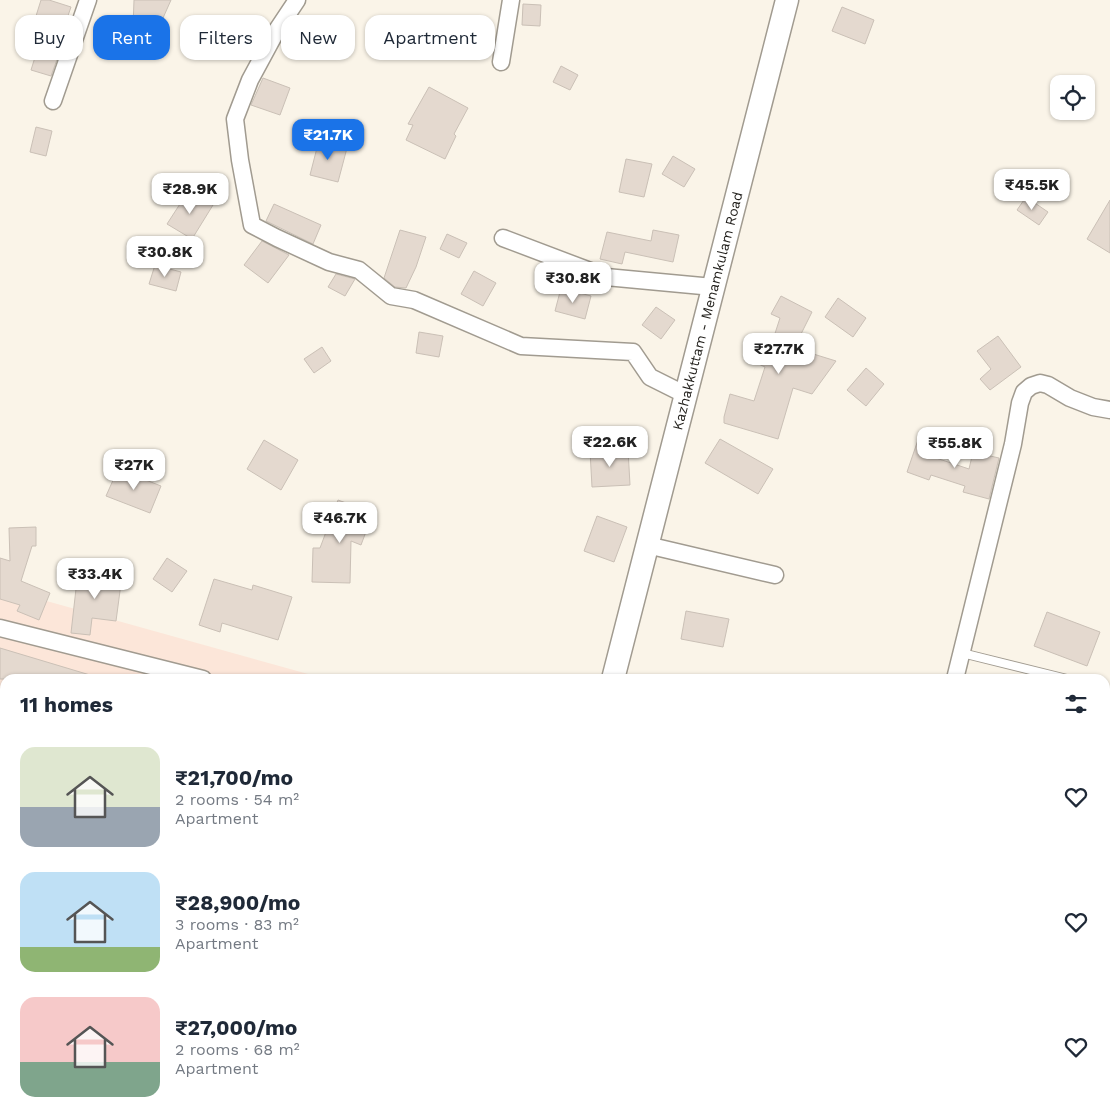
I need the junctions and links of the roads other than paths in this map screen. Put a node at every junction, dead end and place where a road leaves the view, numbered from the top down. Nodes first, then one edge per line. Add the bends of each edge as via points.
1 (88, 0) edge
2 (296, 0) edge
3 (511, 0) edge
4 (787, 0) edge
5 (501, 62) dead end
6 (53, 101) dead end
7 (503, 238) dead end
8 (713, 287) junction
9 (686, 395) junction
10 (1110, 410) edge
11 (647, 546) junction
12 (776, 574) dead end
13 (0, 628) edge
14 (962, 653) junction
15 (183, 674) edge
16 (614, 674) edge
17 (956, 674) edge
18 (1047, 674) edge

1 - 6 street
2 - 9 street via 250,80 235,119 252,225 328,262 359,270 390,296 414,300 521,346 633,352 650,377
3 - 5 street
4 - 8 main road, Kazhakkuttam - Menamkulam Road
7 - 8 street via 606,277
8 - 9 main road, Kazhakkuttam - Menamkulam Road
9 - 11 main road, Kazhakkuttam - Menamkulam Road
10 - 14 street via 1093,407 1040,383 1024,392
11 - 12 street
11 - 16 main road, Kazhakkuttam - Menamkulam Road
13 - 15 street
14 - 17 street
14 - 18 lane

